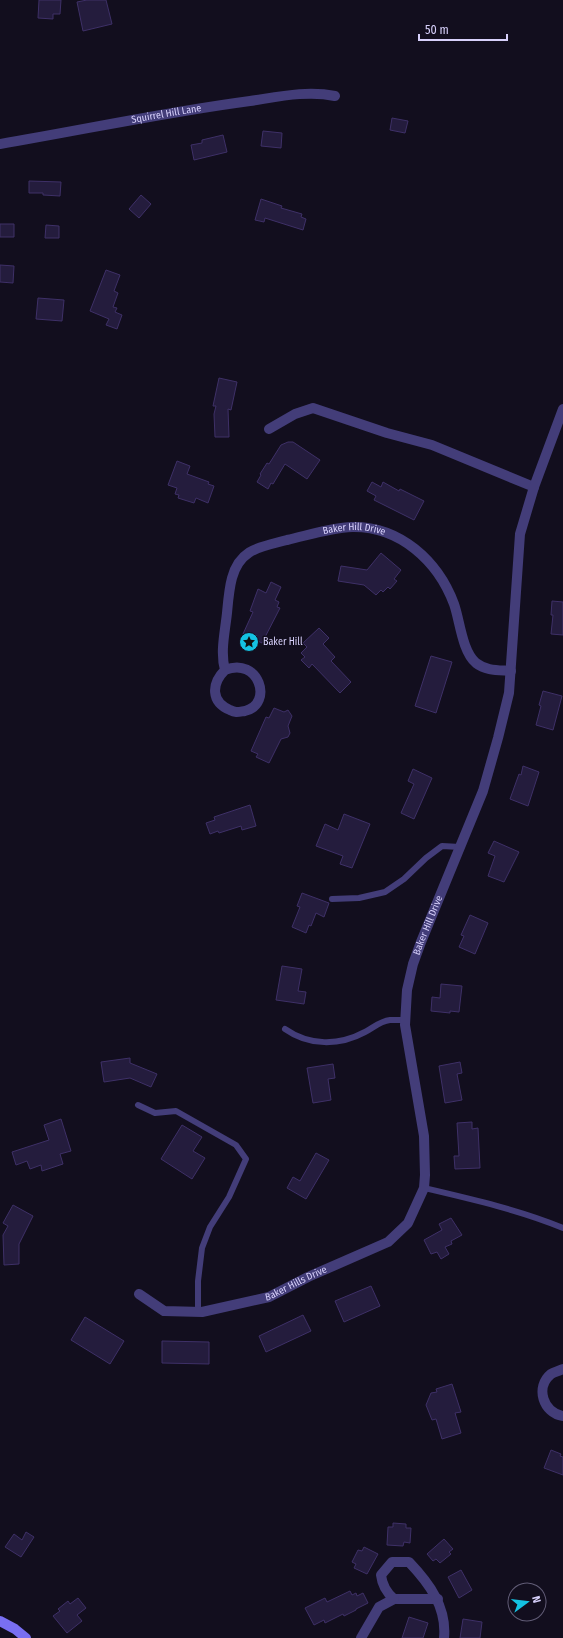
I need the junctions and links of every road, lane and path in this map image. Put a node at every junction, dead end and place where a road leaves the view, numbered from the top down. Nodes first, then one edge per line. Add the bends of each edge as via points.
1 (335, 96) dead end
2 (0, 144) edge
3 (563, 408) edge
4 (269, 429) dead end
5 (534, 486) junction
6 (225, 670) junction
7 (511, 671) junction
8 (460, 847) junction
9 (332, 899) dead end
10 (405, 1020) junction
11 (285, 1029) dead end
12 (138, 1105) dead end
13 (424, 1188) junction
14 (563, 1228) edge
15 (139, 1294) dead end
16 (198, 1312) junction
17 (563, 1369) edge
18 (563, 1416) edge
19 (394, 1599) junction
20 (438, 1599) junction
21 (0, 1621) edge
22 (26, 1638) edge
23 (362, 1638) edge
24 (444, 1638) edge

1 - 2 street, Squirrel Hill Lane via 303,94 237,102
3 - 5 street, Baker Hill Drive
4 - 5 street via 295,414 313,408 432,445
5 - 7 street, Baker Hill Drive via 519,541
6 - 6 street via 218,677 215,686 215,695 220,705 236,713 249,710 260,697 258,680 248,669 238,667
6 - 7 street, Baker Hill Drive via 222,653 231,583 237,562 255,548 331,529 352,527 388,533 421,554 437,570 446,585 465,642 475,661 480,666 490,669
7 - 8 street, Baker Hill Drive via 509,693 483,791
8 - 9 lane via 442,846 404,879 384,892 359,898
8 - 10 street, Baker Hill Drive via 413,964 407,990
10 - 11 lane via 381,1022 351,1038 334,1042 306,1040 294,1036
10 - 13 street, Baker Hill Drive via 424,1136
12 - 16 lane via 154,1113 176,1111 236,1145 246,1159 229,1197 210,1226 202,1248
13 - 14 lane via 460,1196
13 - 16 street, Baker Hills Drive via 408,1223 388,1242 269,1297
15 - 16 street, Baker Hills Drive via 164,1311
17 - 18 street via 546,1380 542,1391 544,1402 550,1410
19 - 20 street
19 - 20 street via 381,1580 381,1575 392,1562 409,1562 426,1580
19 - 23 street via 379,1607
20 - 24 street via 445,1628
21 - 22 street

